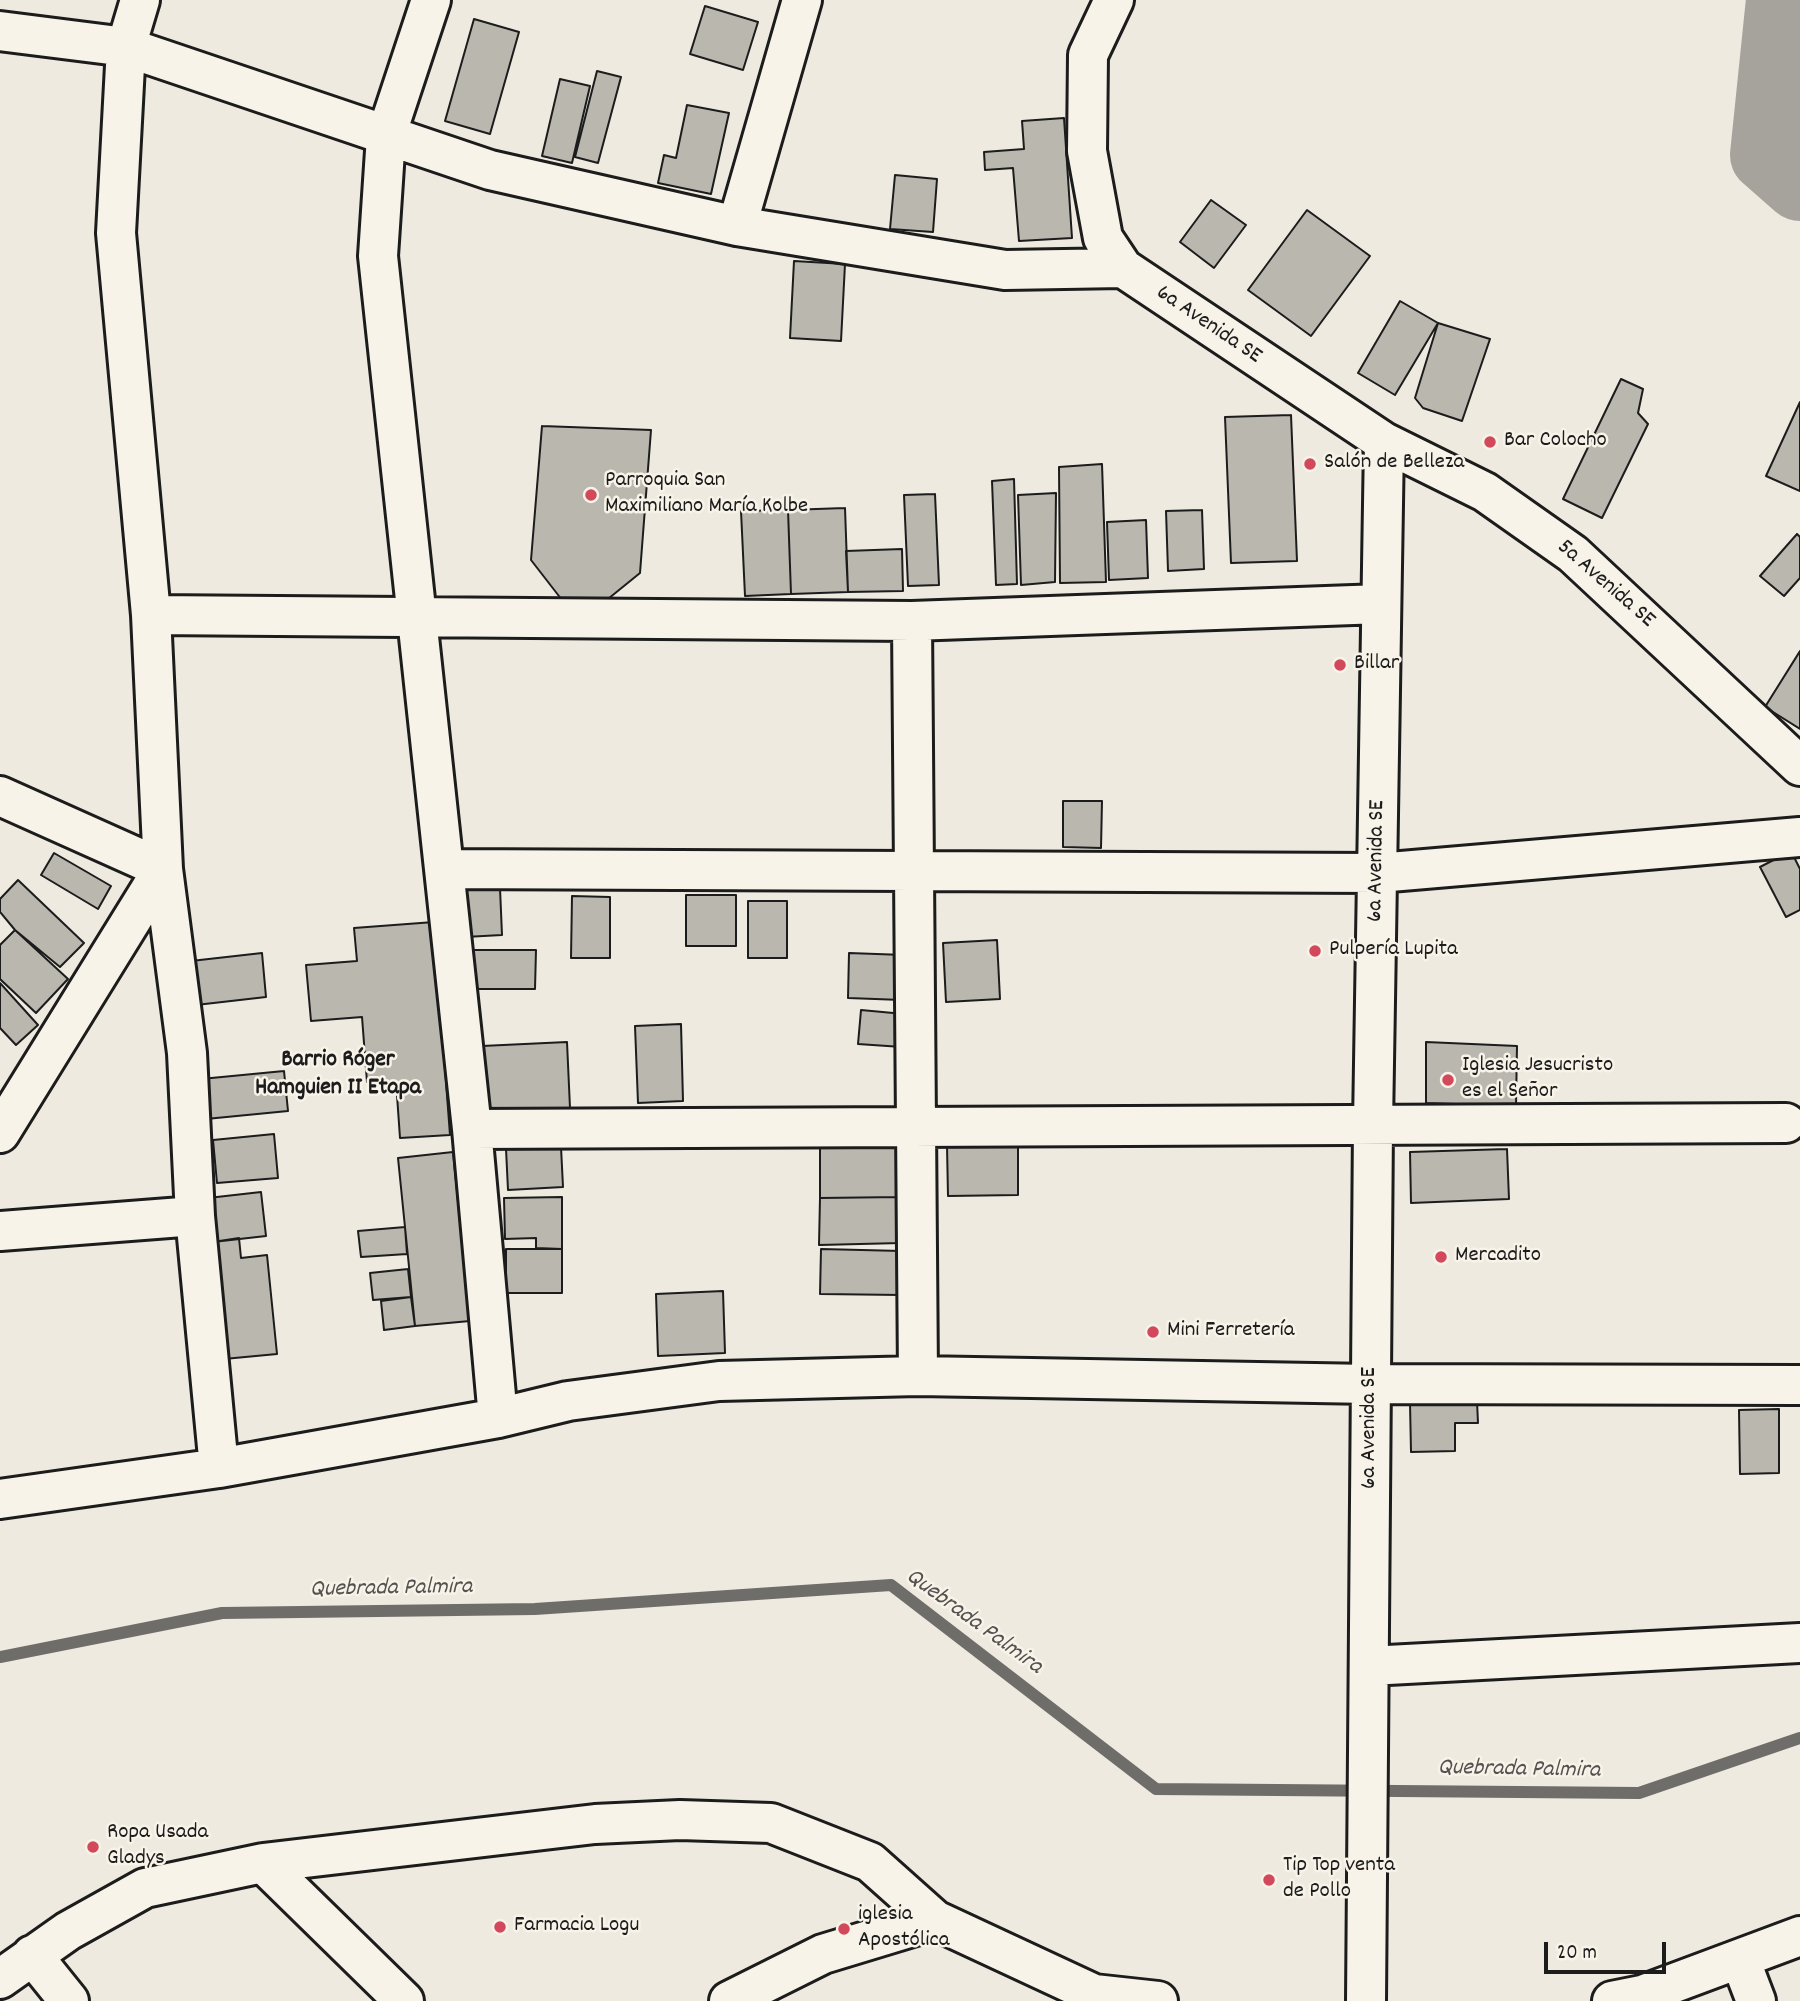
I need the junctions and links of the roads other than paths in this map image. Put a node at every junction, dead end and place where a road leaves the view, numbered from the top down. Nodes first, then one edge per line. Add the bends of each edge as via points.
1 (140, 0) edge
2 (431, 0) edge
3 (802, 0) edge
4 (1114, 0) edge
5 (0, 31) edge
6 (127, 47) junction
7 (386, 136) junction
8 (737, 226) junction
9 (1123, 268) junction
10 (1384, 442) junction
11 (1381, 604) junction
12 (151, 615) junction
13 (419, 618) junction
14 (912, 621) junction
15 (1800, 766) edge
16 (0, 796) edge
17 (1800, 837) edge
18 (163, 869) junction
19 (444, 869) junction
20 (914, 870) junction
21 (1378, 873) junction
22 (1786, 1123) dead end
23 (1373, 1125) junction
24 (916, 1127) junction
25 (472, 1129) junction
26 (0, 1133) edge
27 (195, 1216) junction
28 (0, 1231) edge
29 (918, 1376) junction
30 (1371, 1384) junction
31 (1800, 1385) edge
32 (498, 1418) junction
33 (219, 1468) junction
34 (0, 1499) edge
35 (1800, 1643) edge
36 (1369, 1666) junction
37 (263, 1863) junction
38 (935, 1920) junction
39 (1800, 1936) edge
40 (32, 1955) junction
41 (1740, 1959) junction
42 (0, 1979) edge
43 (1094, 1997) edge
44 (69, 2001) edge
45 (404, 2001) edge
46 (729, 2001) edge
47 (1158, 2001) edge
48 (1366, 2001) edge
49 (1612, 2001) edge
50 (1756, 2001) edge

1 - 6 street
2 - 7 street
3 - 8 street
4 - 9 street, 6a Avenida SE via 1088,55 1087,151 1103,238
5 - 6 street
6 - 7 street
6 - 12 street via 116,233
7 - 8 street via 490,170
7 - 13 street via 378,256
8 - 9 street via 1005,270
9 - 10 street, 6a Avenida SE
10 - 11 street, 6a Avenida SE
10 - 15 street, 5a Avenida SE via 1485,492 1573,554
11 - 14 street
11 - 21 street, 6a Avenida SE
12 - 13 street
12 - 18 street
13 - 14 street
13 - 19 street
14 - 20 street
16 - 18 street
17 - 21 street
18 - 26 street
18 - 27 street via 187,1054
19 - 20 street
19 - 25 street
20 - 21 street
20 - 24 street
21 - 23 street, 6a Avenida SE
22 - 23 street
23 - 24 street
23 - 30 street, 6a Avenida SE
24 - 25 street
24 - 29 street
25 - 32 street
27 - 28 street
27 - 33 street
29 - 30 street
29 - 32 street via 719,1381 568,1401
30 - 31 street
30 - 36 street, 6a Avenida SE
32 - 33 street
33 - 34 street
35 - 36 street
36 - 48 street, 6a Avenida SE
37 - 38 street via 595,1824 680,1820 771,1823 870,1862
37 - 40 street via 145,1888
37 - 45 street
38 - 43 street
38 - 46 street via 823,1954
39 - 41 street
40 - 42 street
40 - 44 street
41 - 49 street via 1642,1995
41 - 50 street
43 - 47 street

